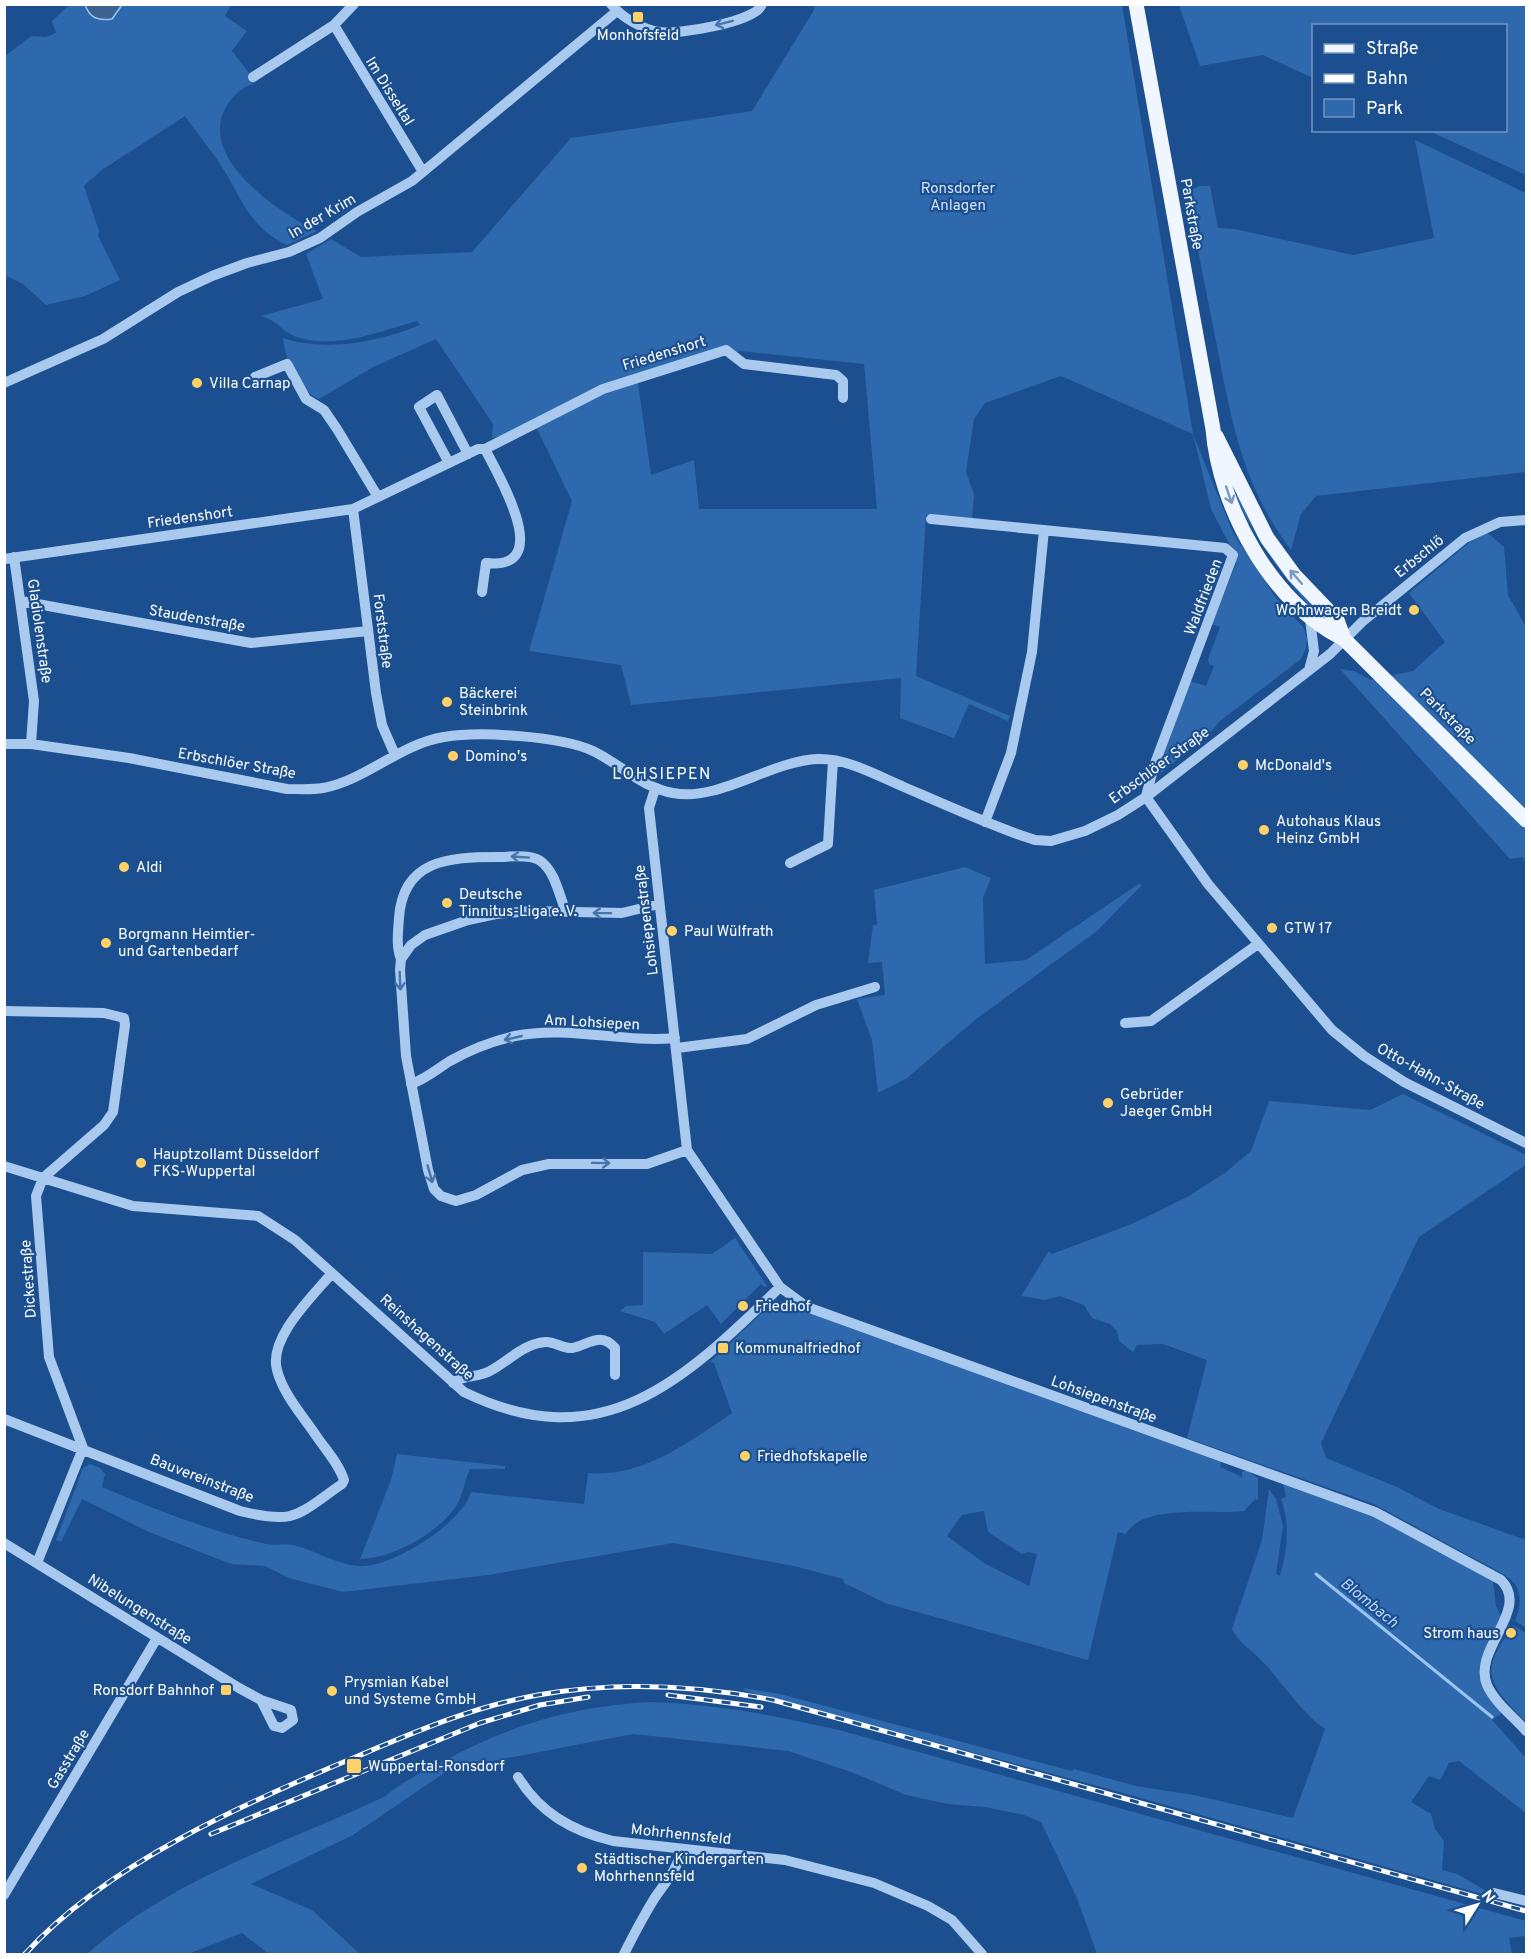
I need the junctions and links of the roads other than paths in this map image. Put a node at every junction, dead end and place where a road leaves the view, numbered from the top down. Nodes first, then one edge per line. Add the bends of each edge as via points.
1 (354, 4) edge
2 (762, 4) edge
3 (1136, 4) edge
4 (614, 8) edge
5 (334, 25) junction
6 (253, 77) dead end
7 (423, 172) junction
8 (255, 377) dead end
9 (4, 383) edge
10 (843, 398) dead end
11 (1213, 429) junction
12 (485, 449) junction
13 (468, 453) junction
14 (449, 463) junction
15 (378, 497) junction
16 (353, 509) junction
17 (931, 519) dead end
18 (1527, 520) edge
19 (1044, 530) junction
20 (9, 558) edge
21 (482, 592) dead end
22 (21, 601) junction
23 (1310, 619) junction
24 (368, 631) junction
25 (1344, 639) junction
26 (1309, 670) junction
27 (4, 744) edge
28 (31, 744) junction
29 (395, 755) junction
30 (833, 760) junction
31 (655, 789) junction
32 (1146, 797) junction
33 (1527, 820) edge
34 (985, 822) junction
35 (790, 863) dead end
36 (659, 904) junction
37 (566, 912) junction
38 (1258, 944) junction
39 (401, 959) junction
40 (875, 987) dead end
41 (4, 1011) edge
42 (1125, 1023) dead end
43 (676, 1043) junction
44 (411, 1084) junction
45 (1527, 1143) edge
46 (687, 1150) junction
47 (4, 1166) edge
48 (43, 1178) junction
49 (332, 1273) junction
50 (780, 1287) junction
51 (615, 1375) dead end
52 (453, 1383) junction
53 (4, 1419) edge
54 (83, 1448) junction
55 (4, 1543) edge
56 (37, 1563) junction
57 (157, 1638) junction
58 (261, 1700) dead end
59 (1527, 1731) edge
60 (518, 1777) dead end
61 (682, 1849) junction
62 (1494, 1893) dead end
63 (4, 1895) edge
64 (1527, 1901) edge
65 (624, 1954) edge
66 (982, 1954) edge

1 - 5 street
2 -> 4 street via 756,13 742,19 680,33 658,32
3 - 11 main road, Parkstraße
4 - 7 street, In der Krim
5 - 6 street
5 - 7 street, Im Disseltal
7 - 9 street, In der Krim via 320,238 212,276 178,292 103,339
8 - 15 street via 287,364 306,399 324,410
10 - 12 street, Friedenshort via 843,381 836,375 744,364 726,350 603,389
11 -> 23 main road, Parkstraße via 1215,454 1246,537
25 -> 11 main road, Parkstraße via 1337,620 1294,575 1267,538
12 - 13 street, Friedenshort
12 - 21 street via 517,513 519,529 513,559 502,565 486,563
13 - 14 street, Friedenshort
13 - 14 street via 437,395 419,407
14 - 15 street, Friedenshort
15 - 16 street, Friedenshort
16 - 20 street, Friedenshort
16 - 24 street, Forststraße
17 - 19 street, Waldfrieden
18 - 25 street, Erbschlö via 1500,522 1465,538
19 - 32 street, Waldfrieden via 1225,548 1233,555
19 - 34 street via 1027,678 1011,753
20 - 22 street, Gladiolenstraße
22 - 24 street, Staudenstraße via 251,643
22 - 28 street, Gladiolenstraße via 34,701
23 - 25 main road, Parkstraße
23 - 26 street via 1314,651
24 - 29 street, Forststraße via 382,725
25 - 26 street, Erbschlöer Straße
25 - 33 main road, Parkstraße
26 - 32 street, Erbschlöer Straße
27 - 28 street, Erbschlöer Straße
28 - 29 street, Erbschlöer Straße via 129,758 287,789 325,788
29 - 31 street, Erbschlöer Straße via 444,737 550,740 593,751
30 - 31 street, Erbschlöer Straße via 793,763 692,794
30 - 34 street, Erbschlöer Straße
30 - 35 street via 828,844
31 - 36 street, Lohsiepenstraße via 649,807
32 - 34 street, Erbschlöer Straße via 1100,825 1052,841 1035,840
32 - 38 street, Otto-Hahn-Straße via 1183,853
36 -> 37 street via 622,913
36 - 43 street, Lohsiepenstraße
37 - 39 street via 496,914 468,920 425,935
37 -> 39 street via 549,869 537,859 482,857 439,863 417,873 403,889 398,934
38 - 42 street via 1151,1021
38 - 45 street, Otto-Hahn-Straße via 1319,1017 1364,1056 1404,1082
39 -> 44 street via 401,1006
40 - 43 street via 816,1005 747,1039
41 - 48 street via 124,1018 112,1112 104,1125
43 -> 44 street, Am Lohsiepen via 552,1033 516,1036 466,1053
43 - 46 street, Lohsiepenstraße
44 -> 46 street via 434,1189 448,1200 465,1200 522,1170 549,1164 647,1164
46 - 50 street, Lohsiepenstraße
47 - 48 street, Reinshagenstraße
48 - 49 street, Reinshagenstraße via 134,1206 258,1216 286,1233
48 - 54 street, Dickestraße via 36,1196 48,1357
49 - 52 street, Reinshagenstraße
49 - 54 street, Bauvereinstraße via 284,1333 276,1352 276,1367 285,1389 342,1475 342,1484 295,1516 278,1519 240,1511
50 - 52 street, Reinshagenstraße via 688,1370 657,1391 615,1411 585,1417 537,1414 490,1405
50 - 59 street, Lohsiepenstraße via 807,1307 1375,1512 1501,1580 1511,1592 1512,1604 1484,1669 1494,1696
51 - 52 street via 615,1348 606,1340 572,1348 545,1342 531,1345 490,1372 463,1376
53 - 54 street
54 - 56 street
55 - 56 street, Nibelungenstraße
56 - 57 street, Nibelungenstraße
57 - 58 street, Nibelungenstraße
57 - 63 street, Gasstraße
60 - 61 street, Mohrhennsfeld via 530,1796 552,1816 588,1835
61 - 65 street via 671,1878 658,1892
61 - 66 street, Mohrhennsfeld via 785,1860 874,1883 928,1905 952,1920
62 - 64 street

